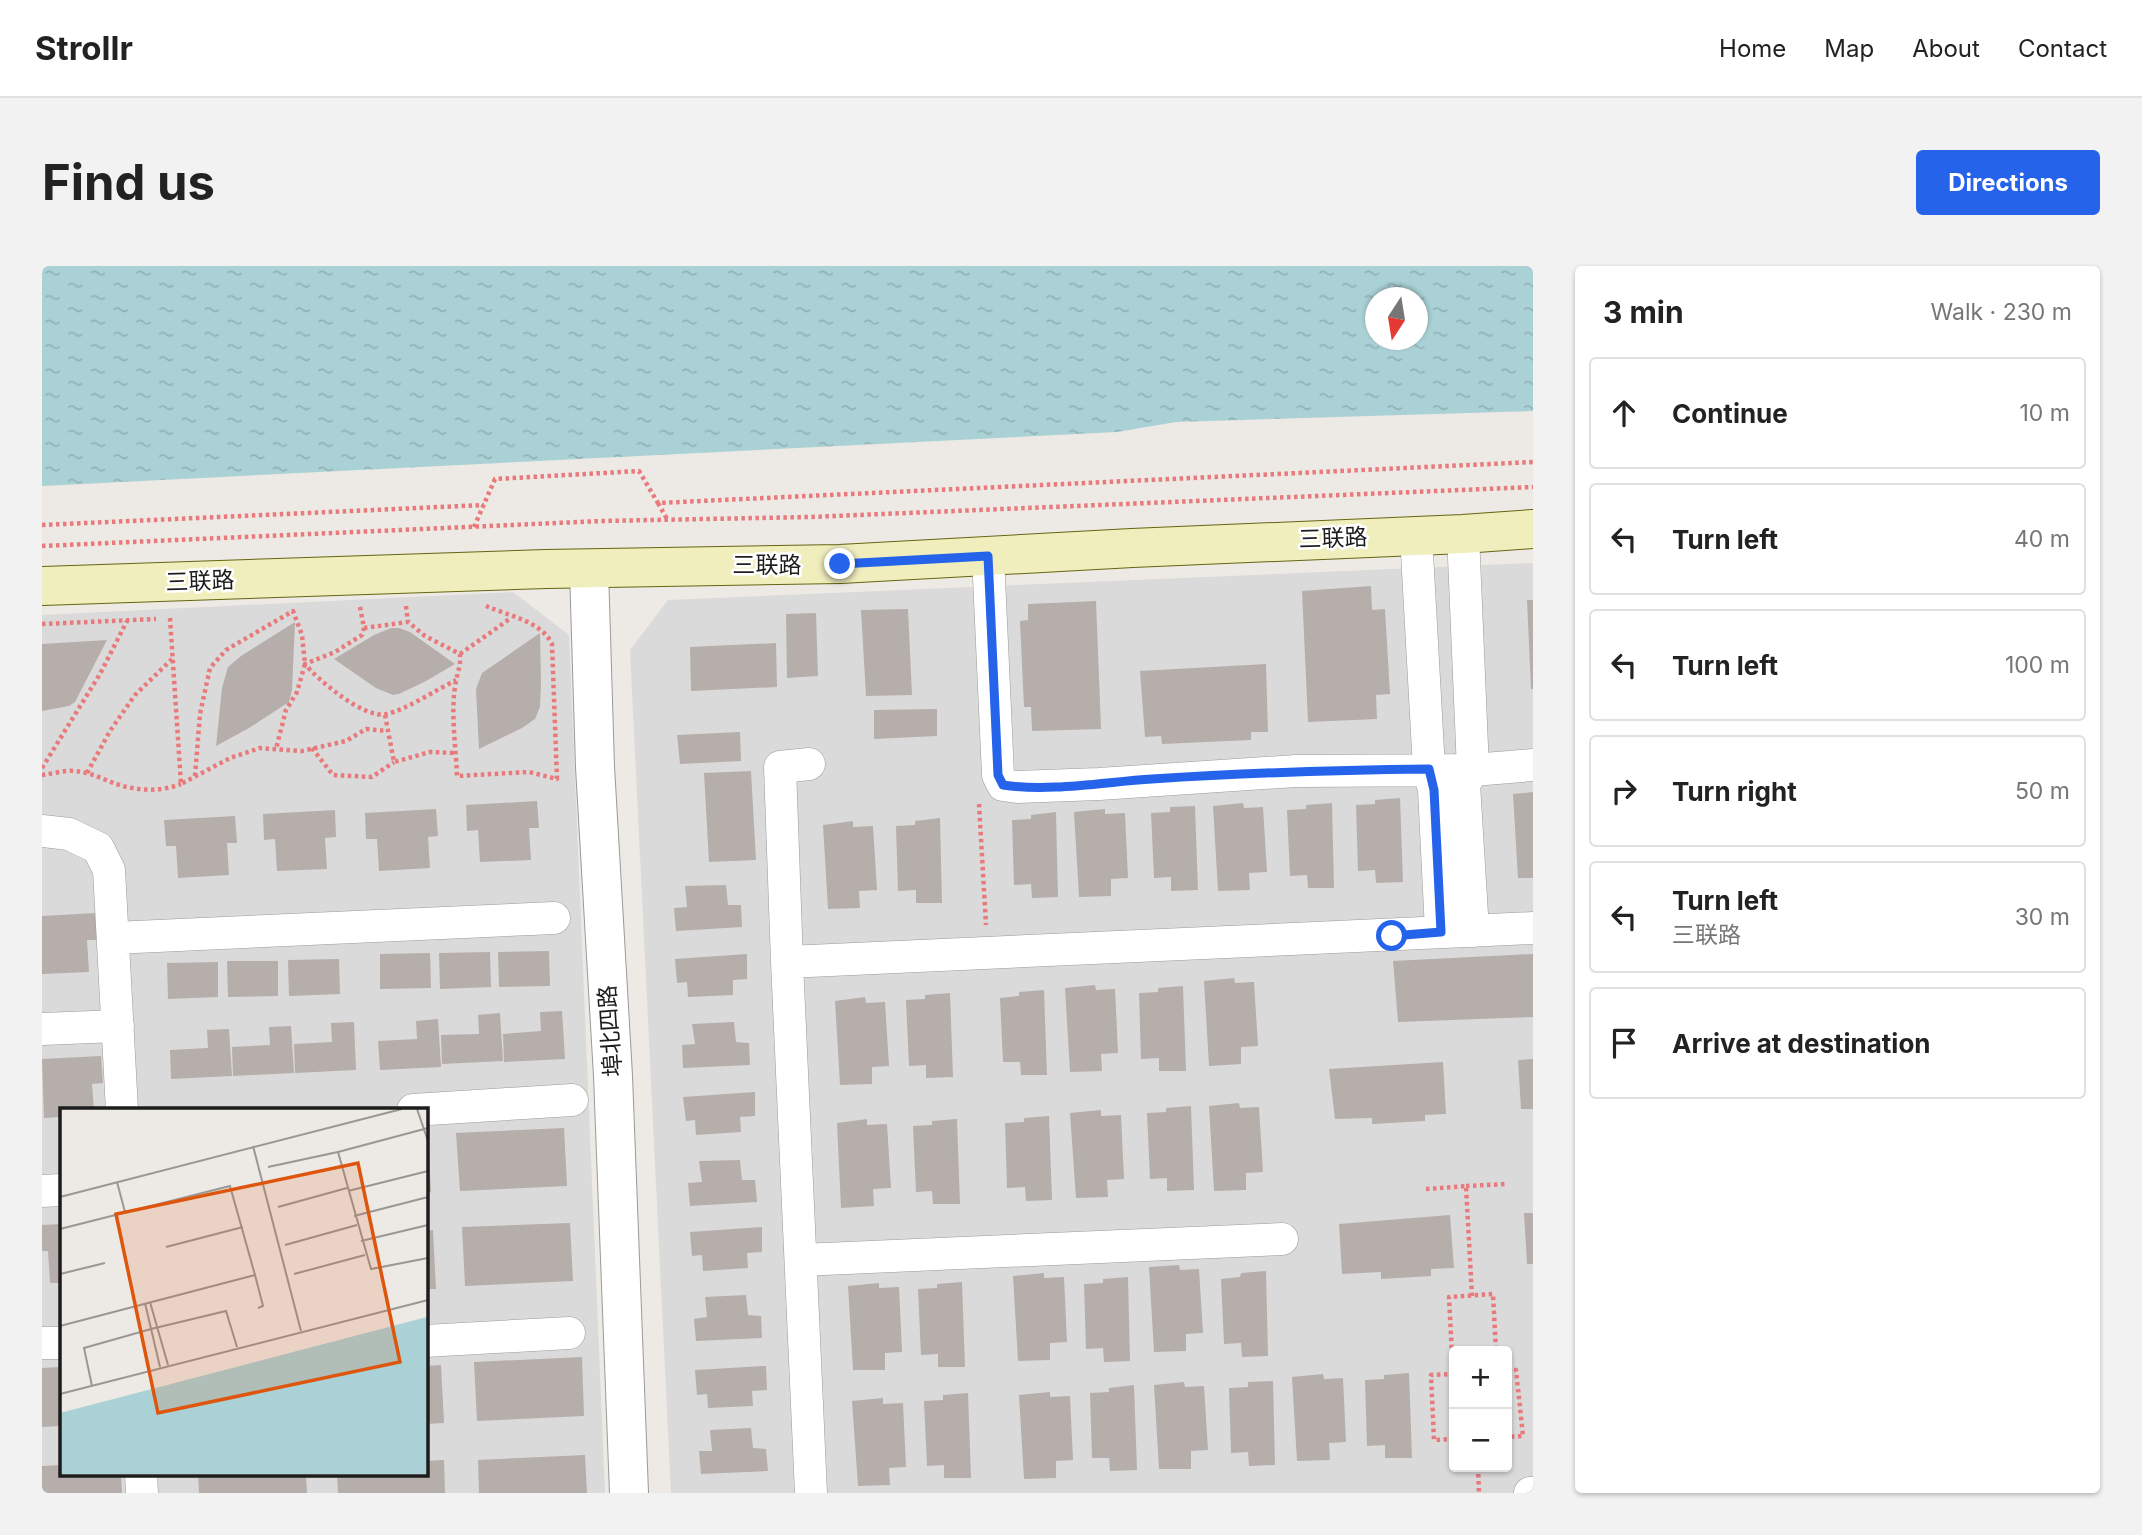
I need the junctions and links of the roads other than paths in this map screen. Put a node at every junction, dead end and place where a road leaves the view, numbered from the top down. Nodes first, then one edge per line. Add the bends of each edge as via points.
1 (1533, 529) edge
2 (1463, 534) junction
3 (1416, 535) junction
4 (988, 556) junction
5 (589, 570) junction
6 (42, 586) edge
7 (809, 764) dead end
8 (1533, 765) edge
9 (1429, 769) junction
10 (1473, 770) junction
11 (42, 831) edge
12 (554, 918) dead end
13 (1533, 928) edge
14 (1473, 931) junction
15 (1441, 932) junction
16 (113, 938) junction
17 (787, 962) junction
18 (118, 1026) junction
19 (42, 1029) edge
20 (572, 1100) dead end
21 (122, 1108) edge
22 (427, 1109) edge
23 (60, 1190) edge
24 (42, 1191) edge
25 (1282, 1239) dead end
26 (801, 1260) junction
27 (569, 1333) dead end
28 (427, 1341) edge
29 (42, 1343) edge
30 (60, 1343) edge
31 (629, 1493) edge
32 (811, 1493) edge

1 - 2 main road, 三联路
2 - 3 main road, 三联路
2 - 10 street
3 - 4 main road, 三联路
3 - 9 street
4 - 5 main road, 三联路
4 - 9 street via 998,775 1003,785 1017,788 1296,771
5 - 6 main road, 三联路
5 - 31 street, 埠北四路
7 - 17 street via 780,767
8 - 10 street
9 - 10 street
9 - 15 street
10 - 14 street via 1464,784
11 - 16 street via 69,834 98,848 109,870
12 - 16 street
13 - 14 street
14 - 15 street
15 - 17 street
16 - 18 street
17 - 26 street
18 - 19 street
18 - 21 street
20 - 22 street
23 - 24 street
25 - 26 street
26 - 32 street
27 - 28 street
29 - 30 street

